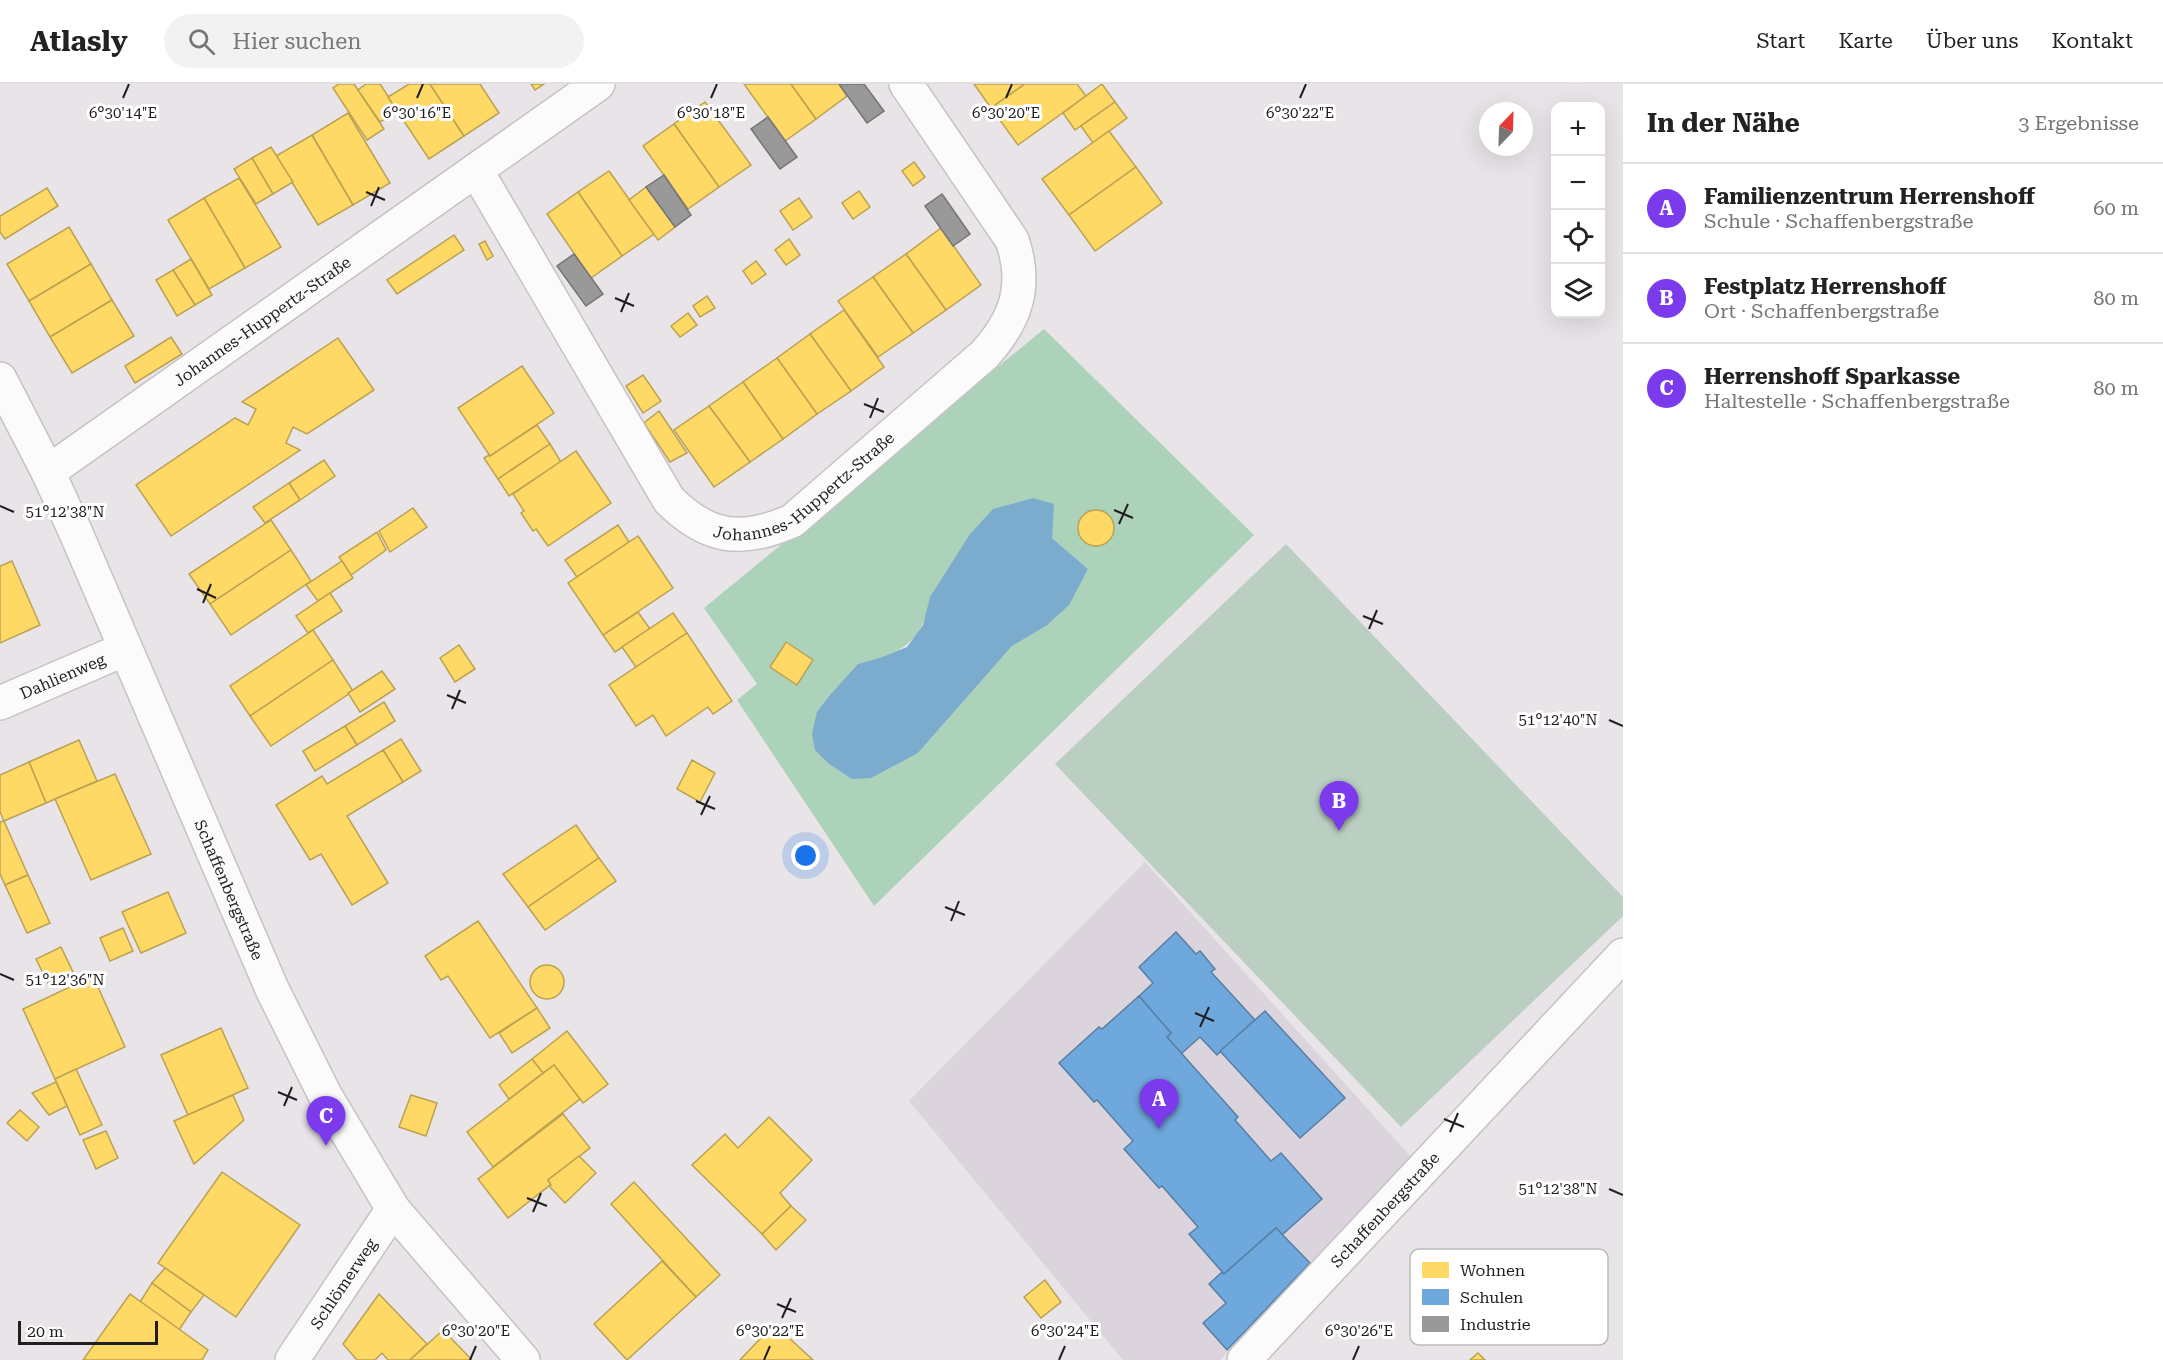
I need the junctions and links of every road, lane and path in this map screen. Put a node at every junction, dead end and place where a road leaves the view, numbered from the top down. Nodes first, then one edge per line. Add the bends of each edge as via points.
1 (598, 84) edge
2 (906, 84) edge
3 (476, 170) junction
4 (0, 379) edge
5 (48, 472) junction
6 (125, 650) junction
7 (0, 703) edge
8 (1623, 955) edge
9 (393, 1209) junction
10 (292, 1360) edge
11 (523, 1360) edge
12 (1244, 1360) edge

1 - 3 street, Johannes-Huppertz-Straße
2 - 3 street, Johannes-Huppertz-Straße via 1012,240 1019,278 1012,315 1001,336 984,355 792,521 752,534 729,534 706,527 669,500
3 - 5 street, Johannes-Huppertz-Straße
4 - 5 street, Schaffenbergstraße
5 - 6 street, Schaffenbergstraße
6 - 7 street, Dahlienweg
6 - 9 street, Schaffenbergstraße via 277,999 325,1095
8 - 12 street, Schaffenbergstraße
9 - 10 street, Schlömerweg
9 - 11 street, Schaffenbergstraße

